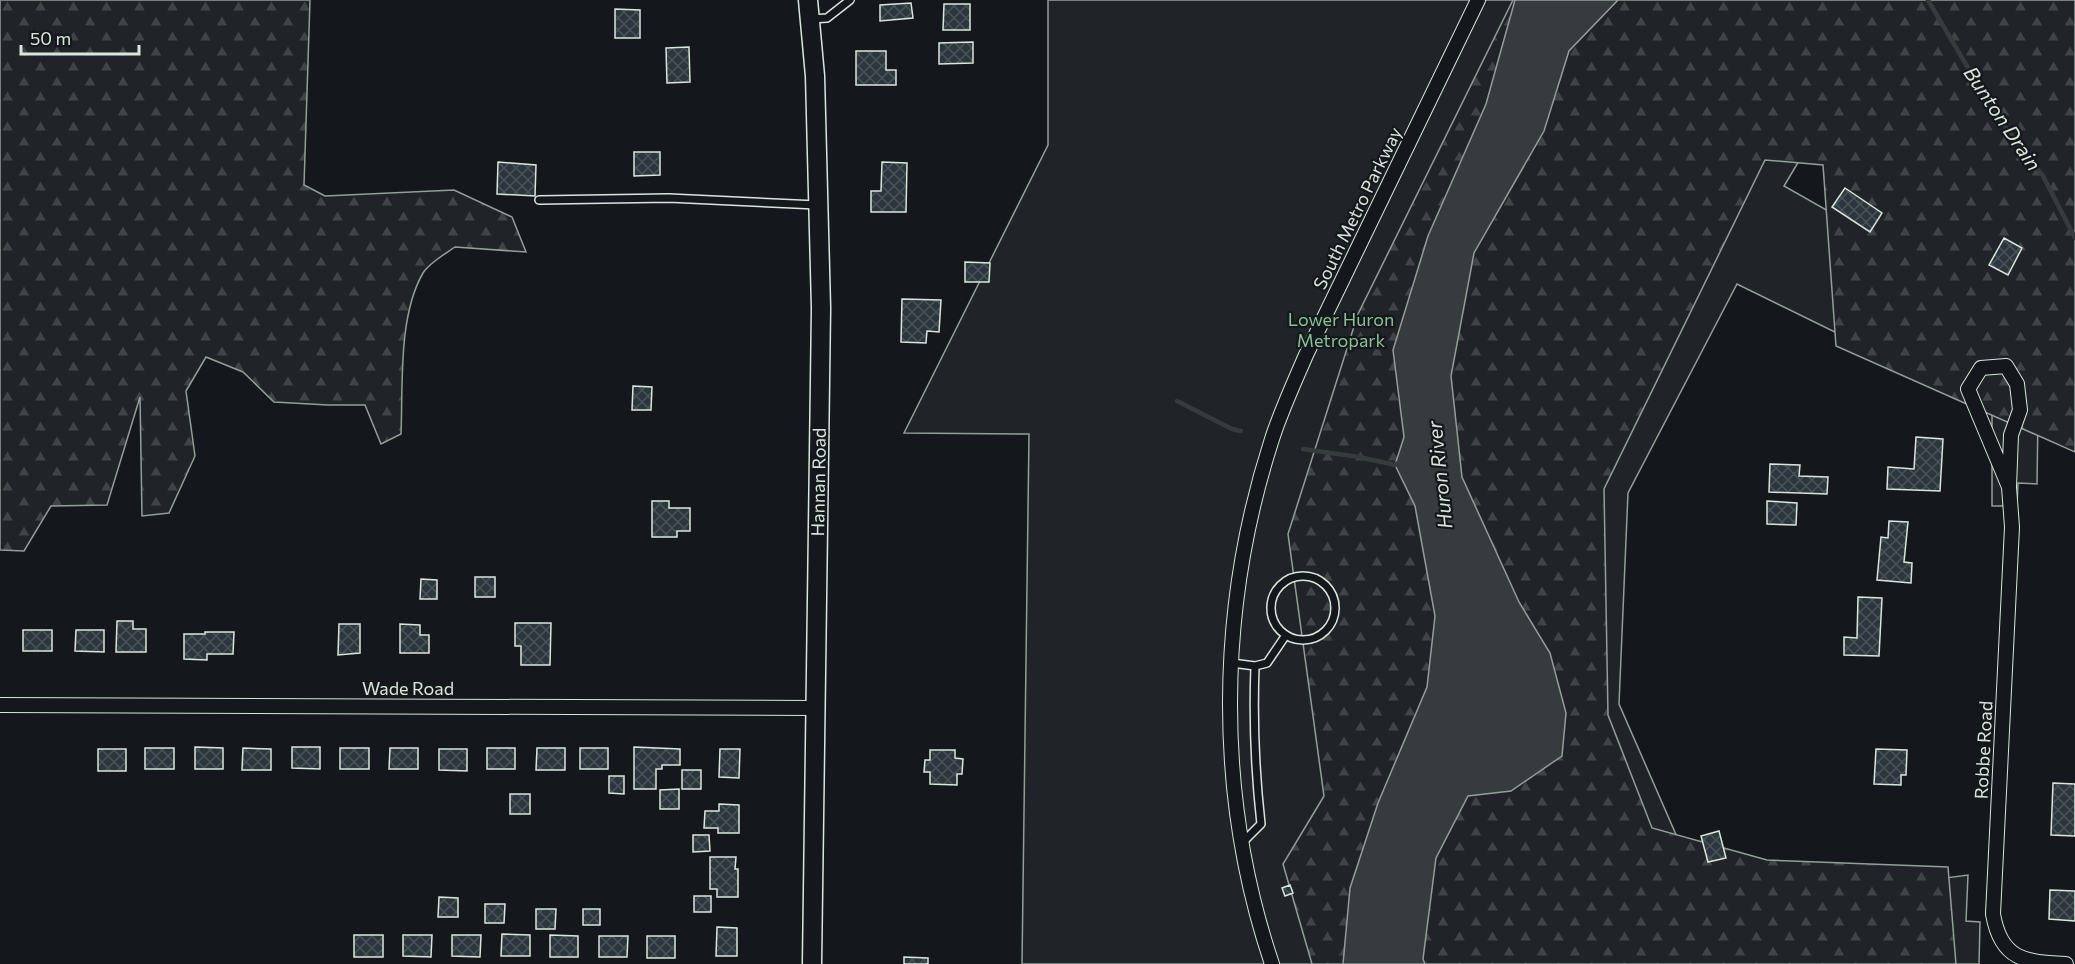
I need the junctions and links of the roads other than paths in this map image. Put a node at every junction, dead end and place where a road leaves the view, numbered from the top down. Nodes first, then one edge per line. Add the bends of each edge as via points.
1 (808, 0) edge
2 (850, 0) edge
3 (1478, 0) edge
4 (811, 19) junction
5 (539, 200) dead end
6 (820, 205) junction
7 (2009, 487) junction
8 (1286, 635) junction
9 (1230, 663) junction
10 (1255, 666) junction
11 (0, 705) edge
12 (815, 708) junction
13 (1241, 844) junction
14 (812, 964) edge
15 (1272, 964) edge
16 (2066, 964) edge

1 - 4 street, Hannan Road
2 - 4 lane via 827,18
3 - 9 street, South Metro Parkway via 1306,355 1275,429 1243,552
4 - 6 street, Hannan Road
5 - 6 lane via 669,198
6 - 12 street, Hannan Road
7 - 7 street, Robbe Road via 2011,435 2020,410 2017,384 2006,366 1981,368 1968,389
7 - 16 street, Robbe Road via 2012,527 1993,914 1995,929 2013,954 2033,962
8 - 8 lane via 1313,639 1330,626 1336,607 1322,581 1312,576 1292,577 1275,590 1270,612
8 - 10 lane via 1266,663
9 - 10 lane
9 - 13 street, South Metro Parkway via 1231,753
10 - 13 lane via 1253,718 1261,824
11 - 12 street, Wade Road
12 - 14 street, Hannan Road
13 - 15 street, South Metro Parkway

